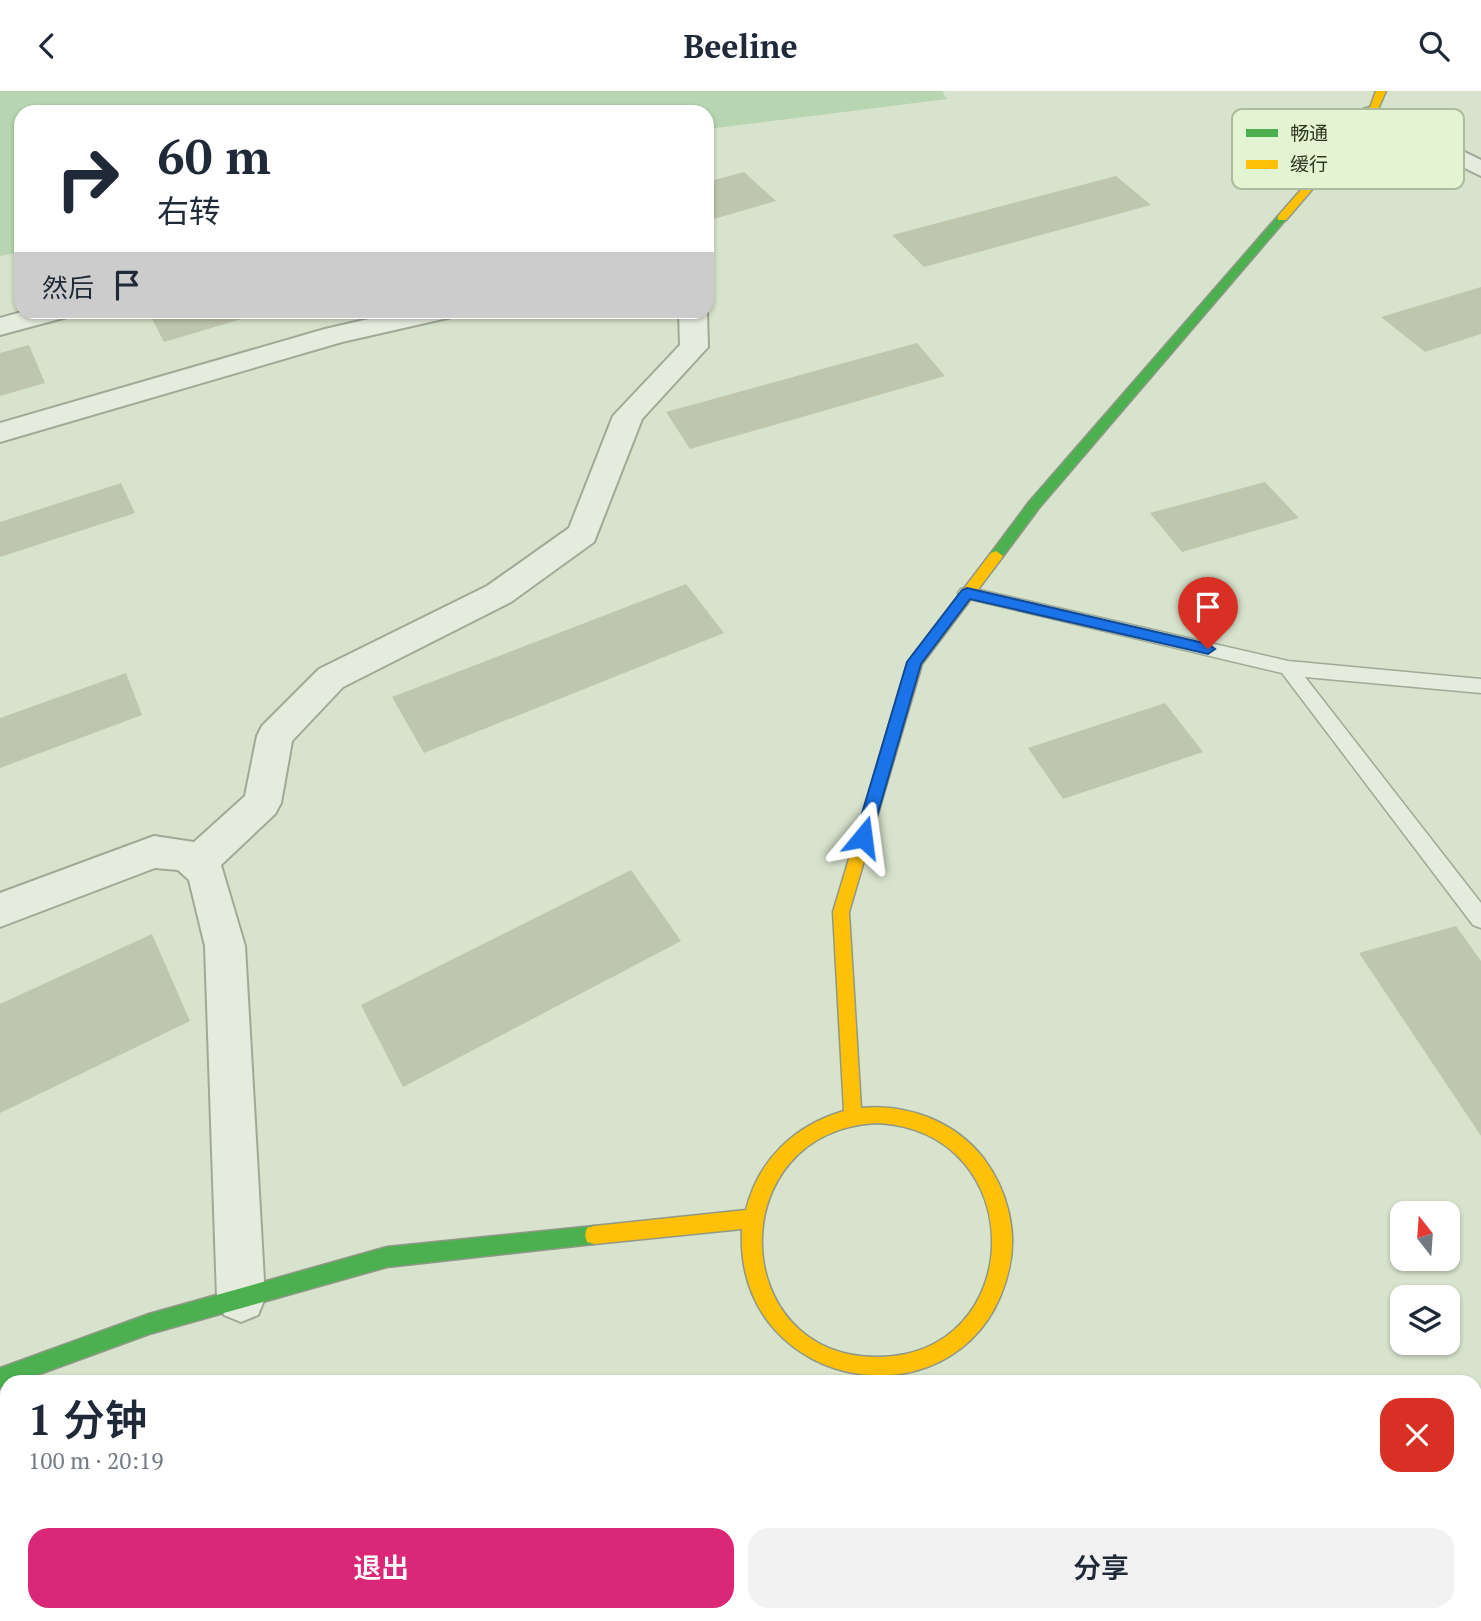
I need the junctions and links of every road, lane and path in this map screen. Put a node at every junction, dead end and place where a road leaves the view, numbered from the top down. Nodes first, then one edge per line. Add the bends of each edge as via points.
1 (1381, 91) edge
2 (1374, 109) edge
3 (1464, 160) edge
4 (1481, 169) edge
5 (1307, 189) edge
6 (28, 319) edge
7 (406, 319) edge
8 (693, 319) edge
9 (0, 327) edge
10 (0, 432) edge
11 (967, 593) junction
12 (1288, 668) junction
13 (1481, 687) edge
14 (198, 863) junction
15 (0, 910) edge
16 (1481, 919) edge
17 (853, 1117) junction
18 (750, 1219) junction
19 (241, 1298) junction
20 (8, 1375) edge

1 - 2 street
3 - 4 street
5 - 11 street via 1034,505
6 - 9 street
7 - 10 street via 335,335
8 - 14 street via 694,347 628,416 583,534 499,594 331,678 275,736 262,803
11 - 12 lane
11 - 17 street via 915,662 841,912
12 - 13 lane
12 - 16 lane
14 - 15 street via 170,852 145,854
14 - 19 street via 207,875 225,946
17 - 18 street via 823,1124 773,1161 757,1188
17 - 18 street via 916,1123 969,1160 989,1186 1001,1217 1005,1249 1000,1282 965,1337 938,1362 867,1366 833,1357 802,1339 777,1314 760,1285 750,1252
18 - 19 street via 387,1257
19 - 20 street via 149,1324

